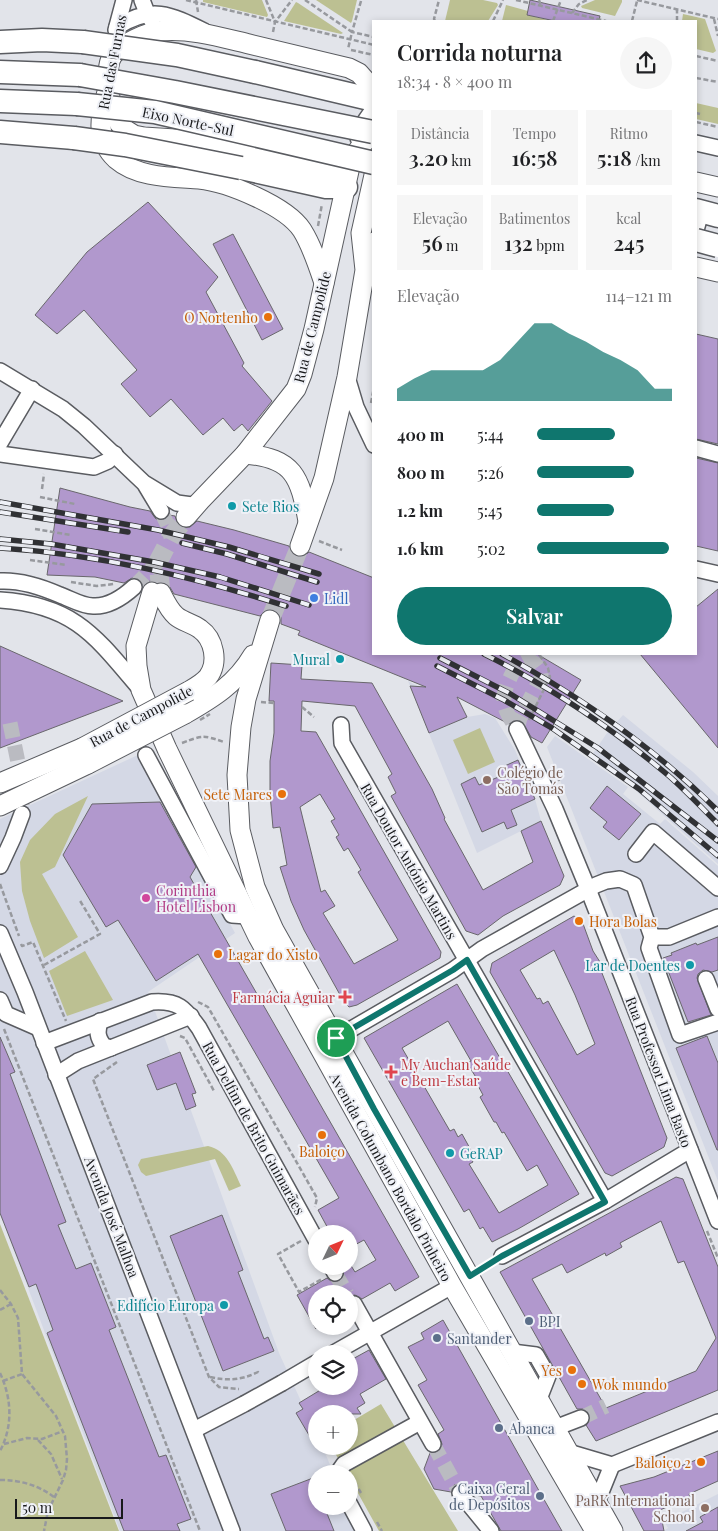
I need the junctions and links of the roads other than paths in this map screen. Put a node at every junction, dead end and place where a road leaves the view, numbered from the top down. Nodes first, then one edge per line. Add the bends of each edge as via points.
1 (124, 0) edge
2 (144, 6) edge
3 (117, 27) junction
4 (168, 31) junction
5 (209, 34) junction
6 (0, 42) edge
7 (112, 56) junction
8 (348, 58) junction
9 (0, 72) edge
10 (372, 72) edge
11 (372, 88) edge
12 (107, 89) junction
13 (372, 100) edge
14 (0, 101) edge
15 (372, 111) edge
16 (0, 132) edge
17 (372, 132) edge
18 (372, 134) edge
19 (156, 138) junction
20 (697, 143) edge
21 (718, 148) edge
22 (351, 162) junction
23 (372, 162) edge
24 (140, 171) junction
25 (697, 182) edge
26 (336, 187) junction
27 (372, 187) edge
28 (718, 187) edge
29 (704, 228) edge
30 (697, 249) edge
31 (372, 250) edge
32 (369, 264) edge
33 (697, 267) edge
34 (718, 272) edge
35 (324, 283) junction
36 (0, 371) edge
37 (347, 377) junction
38 (32, 389) junction
39 (372, 441) edge
40 (0, 443) edge
41 (697, 448) edge
42 (0, 454) edge
43 (115, 454) junction
44 (245, 454) junction
45 (718, 454) edge
46 (144, 482) junction
47 (200, 501) junction
48 (161, 512) tunnel mouth
49 (186, 517) tunnel mouth
50 (308, 523) junction
51 (300, 546) tunnel mouth
52 (697, 569) edge
53 (718, 574) edge
54 (0, 581) edge
55 (149, 591) junction
56 (0, 600) edge
57 (268, 626) joint
58 (141, 690) junction
59 (341, 725) dead end
60 (517, 729) dead end
61 (146, 755) dead end
62 (85, 756) junction
63 (0, 783) edge
64 (0, 806) edge
65 (22, 814) tunnel mouth
66 (636, 854) dead end
67 (0, 866) edge
68 (718, 888) edge
69 (588, 889) junction
70 (248, 916) junction
71 (718, 917) edge
72 (0, 932) edge
73 (652, 937) junction
74 (467, 960) junction
75 (706, 979) dead end
76 (0, 1000) edge
77 (718, 1009) edge
78 (190, 1016) junction
79 (100, 1021) junction
80 (38, 1028) junction
81 (716, 1028) edge
82 (336, 1038) junction
83 (44, 1043) junction
84 (112, 1048) junction
85 (56, 1075) junction
86 (690, 1150) junction
87 (605, 1202) junction
88 (718, 1221) edge
89 (308, 1226) edge
90 (502, 1256) dead end
91 (470, 1276) junction
92 (452, 1286) junction
93 (358, 1311) edge
94 (370, 1332) junction
95 (348, 1345) edge
96 (308, 1368) edge
97 (582, 1418) tunnel mouth
98 (718, 1422) edge
99 (416, 1424) junction
100 (555, 1428) junction
101 (194, 1430) junction
102 (433, 1444) tunnel mouth
103 (568, 1452) junction
104 (343, 1465) edge
105 (612, 1465) junction
106 (460, 1493) tunnel mouth
107 (597, 1502) junction
108 (355, 1515) edge
109 (592, 1526) edge
110 (232, 1531) edge
111 (364, 1531) edge
112 (491, 1531) edge
113 (614, 1531) edge

1 - 3 street, Rua das Furnas
2 - 3 street via 136,16
2 - 4 street, Rua das Furnas via 154,23
2 - 5 street via 181,19
3 - 7 street, Rua das Furnas
4 - 5 main road
4 - 7 main road via 140,36
5 - 8 main road
6 - 13 highway, bridge via 83,42 177,55
7 - 12 main road, Rua das Furnas
8 - 10 street
8 - 11 main road
9 - 17 highway, Eixo Norte-Sul, bridge via 80,75
12 - 19 main road via 121,126 134,135
12 - 24 main road, Rua das Furnas via 100,126 105,143 116,158
14 - 23 highway, Eixo Norte-Sul, bridge via 155,112
15 - 22 street via 359,135
16 - 26 highway, bridge via 125,144
18 - 22 main road via 357,149
19 - 24 street
19 - 26 main road via 206,141 330,170
20 - 21 street
22 - 26 main road, Rua de Campolide
24 - 35 main road, Rua das Furnas via 169,178 215,181 279,209 302,230
25 - 28 main road
26 - 27 main road
26 - 35 main road, Rua de Campolide
27 - 32 main road via 361,233
29 - 30 street via 702,246
31 - 32 street
32 - 37 main road
33 - 34 main road
35 - 44 main road, Rua de Campolide via 296,389
36 - 38 street
37 - 39 street via 356,407
37 - 50 main road via 324,478
38 - 40 street
38 - 43 street via 64,409
41 - 45 street
42 - 43 street via 94,467 108,462
43 - 46 street
44 - 47 main road, Rua de Campolide
44 - 50 main road via 270,458 296,476
46 - 47 street via 178,503 192,505
46 - 48 street
47 - 49 main road, Rua de Campolide
50 - 51 main road
52 - 53 street
54 - 55 street via 41,588 93,606
55 - 58 main road, Avenida Columbano Bordalo Pinheiro via 136,646
55 - 62 main road, Rua de Campolide, bridge via 177,616 198,628 211,642 214,656 211,672 189,691
56 - 58 street via 20,601 56,611 73,620 98,640
57 - 62 main road, Rua de Campolide, bridge via 248,664 214,698 185,714
57 - 82 main road, Avenida Columbano Bordalo Pinheiro via 241,727 238,775 240,830 255,887 274,930
58 - 70 main road, Avenida Columbano Bordalo Pinheiro
59 - 74 street, Rua Doutor António Martins via 342,742
60 - 69 street, Rua Professor Lima Basto
61 - 70 street via 232,915
62 - 63 main road, Rua de Campolide
62 - 64 main road, Rua de Campolide
65 - 67 street
66 - 68 street via 653,832
69 - 73 street via 620,879 634,885
69 - 74 street
69 - 86 street, Rua Professor Lima Basto
70 - 92 main road, Avenida Columbano Bordalo Pinheiro
71 - 73 street via 669,936
72 - 80 street, Avenida José Malhoa
73 - 81 street via 649,948 680,1035
74 - 82 street
74 - 87 street, Rua Doutor António Martins
75 - 77 street
76 - 80 street via 6,1014
78 - 79 street, Rua Delfim de Brito Guimarães via 180,1006 164,1001 152,1002
78 - 84 street
78 - 89 street, Rua Delfim de Brito Guimarães
79 - 83 street, Rua Delfim de Brito Guimarães
79 - 84 street via 98,1039 104,1046
80 - 83 street, Avenida José Malhoa
82 - 91 main road, Avenida Columbano Bordalo Pinheiro
83 - 85 street, Avenida José Malhoa
84 - 85 street via 78,1061
85 - 101 street, Avenida José Malhoa
86 - 87 street
86 - 88 street, Rua Professor Lima Basto
87 - 90 street
91 - 92 main road
91 - 100 main road, Avenida Columbano Bordalo Pinheiro
92 - 94 street
92 - 109 main road, Avenida Columbano Bordalo Pinheiro
93 - 94 street
94 - 95 street
94 - 99 street
96 - 101 street, bridge
97 - 100 street
98 - 105 street
99 - 102 street
99 - 104 street
100 - 103 main road, Avenida Columbano Bordalo Pinheiro
101 - 110 street, Avenida José Malhoa
103 - 105 street
103 - 107 main road, Avenida Columbano Bordalo Pinheiro
105 - 107 street
106 - 112 street
107 - 109 main road
107 - 113 main road, Avenida Columbano Bordalo Pinheiro
108 - 111 street

